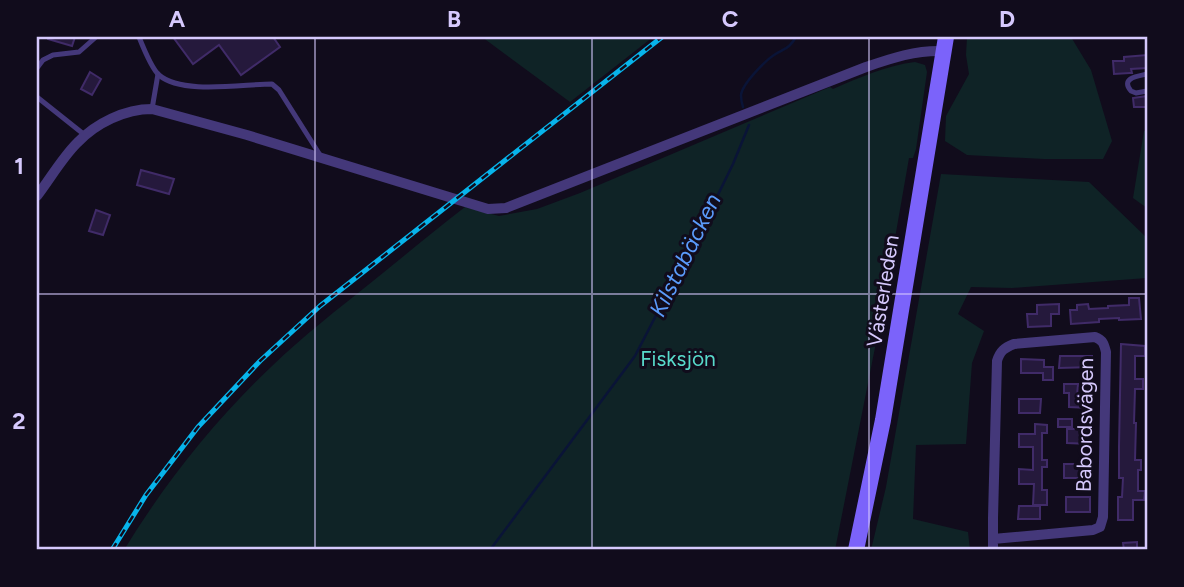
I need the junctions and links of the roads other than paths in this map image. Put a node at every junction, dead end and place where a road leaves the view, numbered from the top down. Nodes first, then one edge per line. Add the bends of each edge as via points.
1 (96, 37) edge
2 (139, 37) edge
3 (945, 44) edge
4 (37, 68) edge
5 (158, 74) junction
6 (1147, 74) edge
7 (1147, 91) edge
8 (37, 97) edge
9 (152, 109) junction
10 (86, 136) junction
11 (322, 158) junction
12 (37, 196) edge
13 (993, 545) edge
14 (856, 550) edge

1 - 4 lane via 79,52 53,54
2 - 5 lane
3 - 11 street via 866,67 506,208 488,209
3 - 14 street, Västerleden via 883,420
5 - 9 lane
5 - 11 lane via 188,86 272,84
6 - 7 lane via 1128,83 1131,91
8 - 10 lane
9 - 10 street via 118,116
9 - 11 street
10 - 12 street
13 - 13 street, Babordsvägen via 999,353 1014,344 1101,339 1106,352 1100,527

